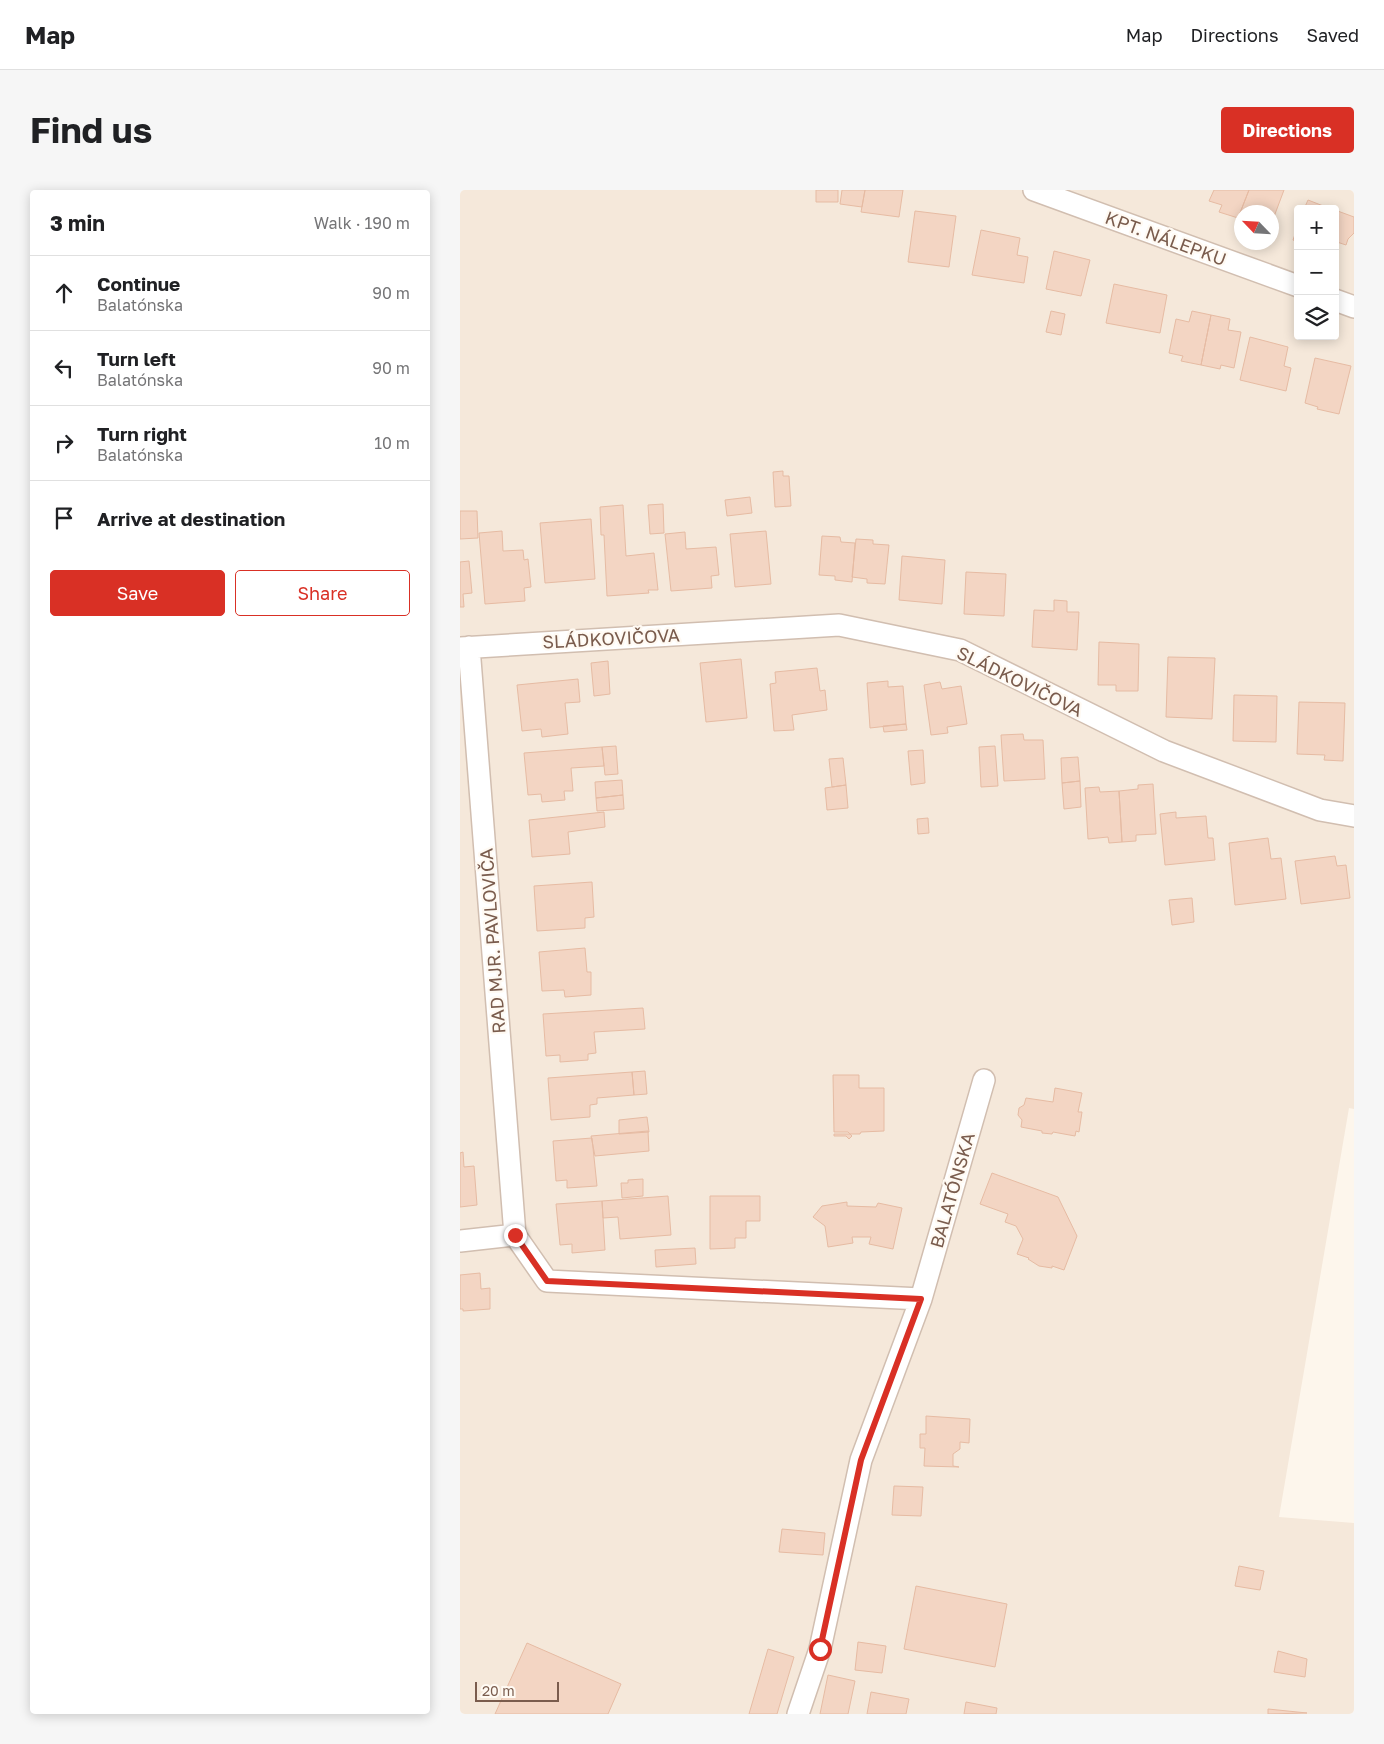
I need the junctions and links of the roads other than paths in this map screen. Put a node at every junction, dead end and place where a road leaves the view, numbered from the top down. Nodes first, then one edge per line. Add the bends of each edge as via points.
1 (1034, 190) edge
2 (1294, 285) edge
3 (1339, 301) edge
4 (1354, 307) edge
5 (465, 647) edge
6 (1354, 816) edge
7 (984, 1080) dead end
8 (515, 1235) junction
9 (460, 1241) edge
10 (921, 1299) junction
11 (798, 1714) edge

1 - 2 street, KPT. NÁLEPKU
3 - 4 street
5 - 6 street, SLÁDKOVIČOVA via 839,625 960,650 1164,751 1320,810
5 - 8 street, RAD MJR. PAVLOVIČA
7 - 10 street, BALATÓNSKA
8 - 9 street
8 - 10 street via 547,1281
10 - 11 street, BALATÓNSKA via 861,1460 820,1649

